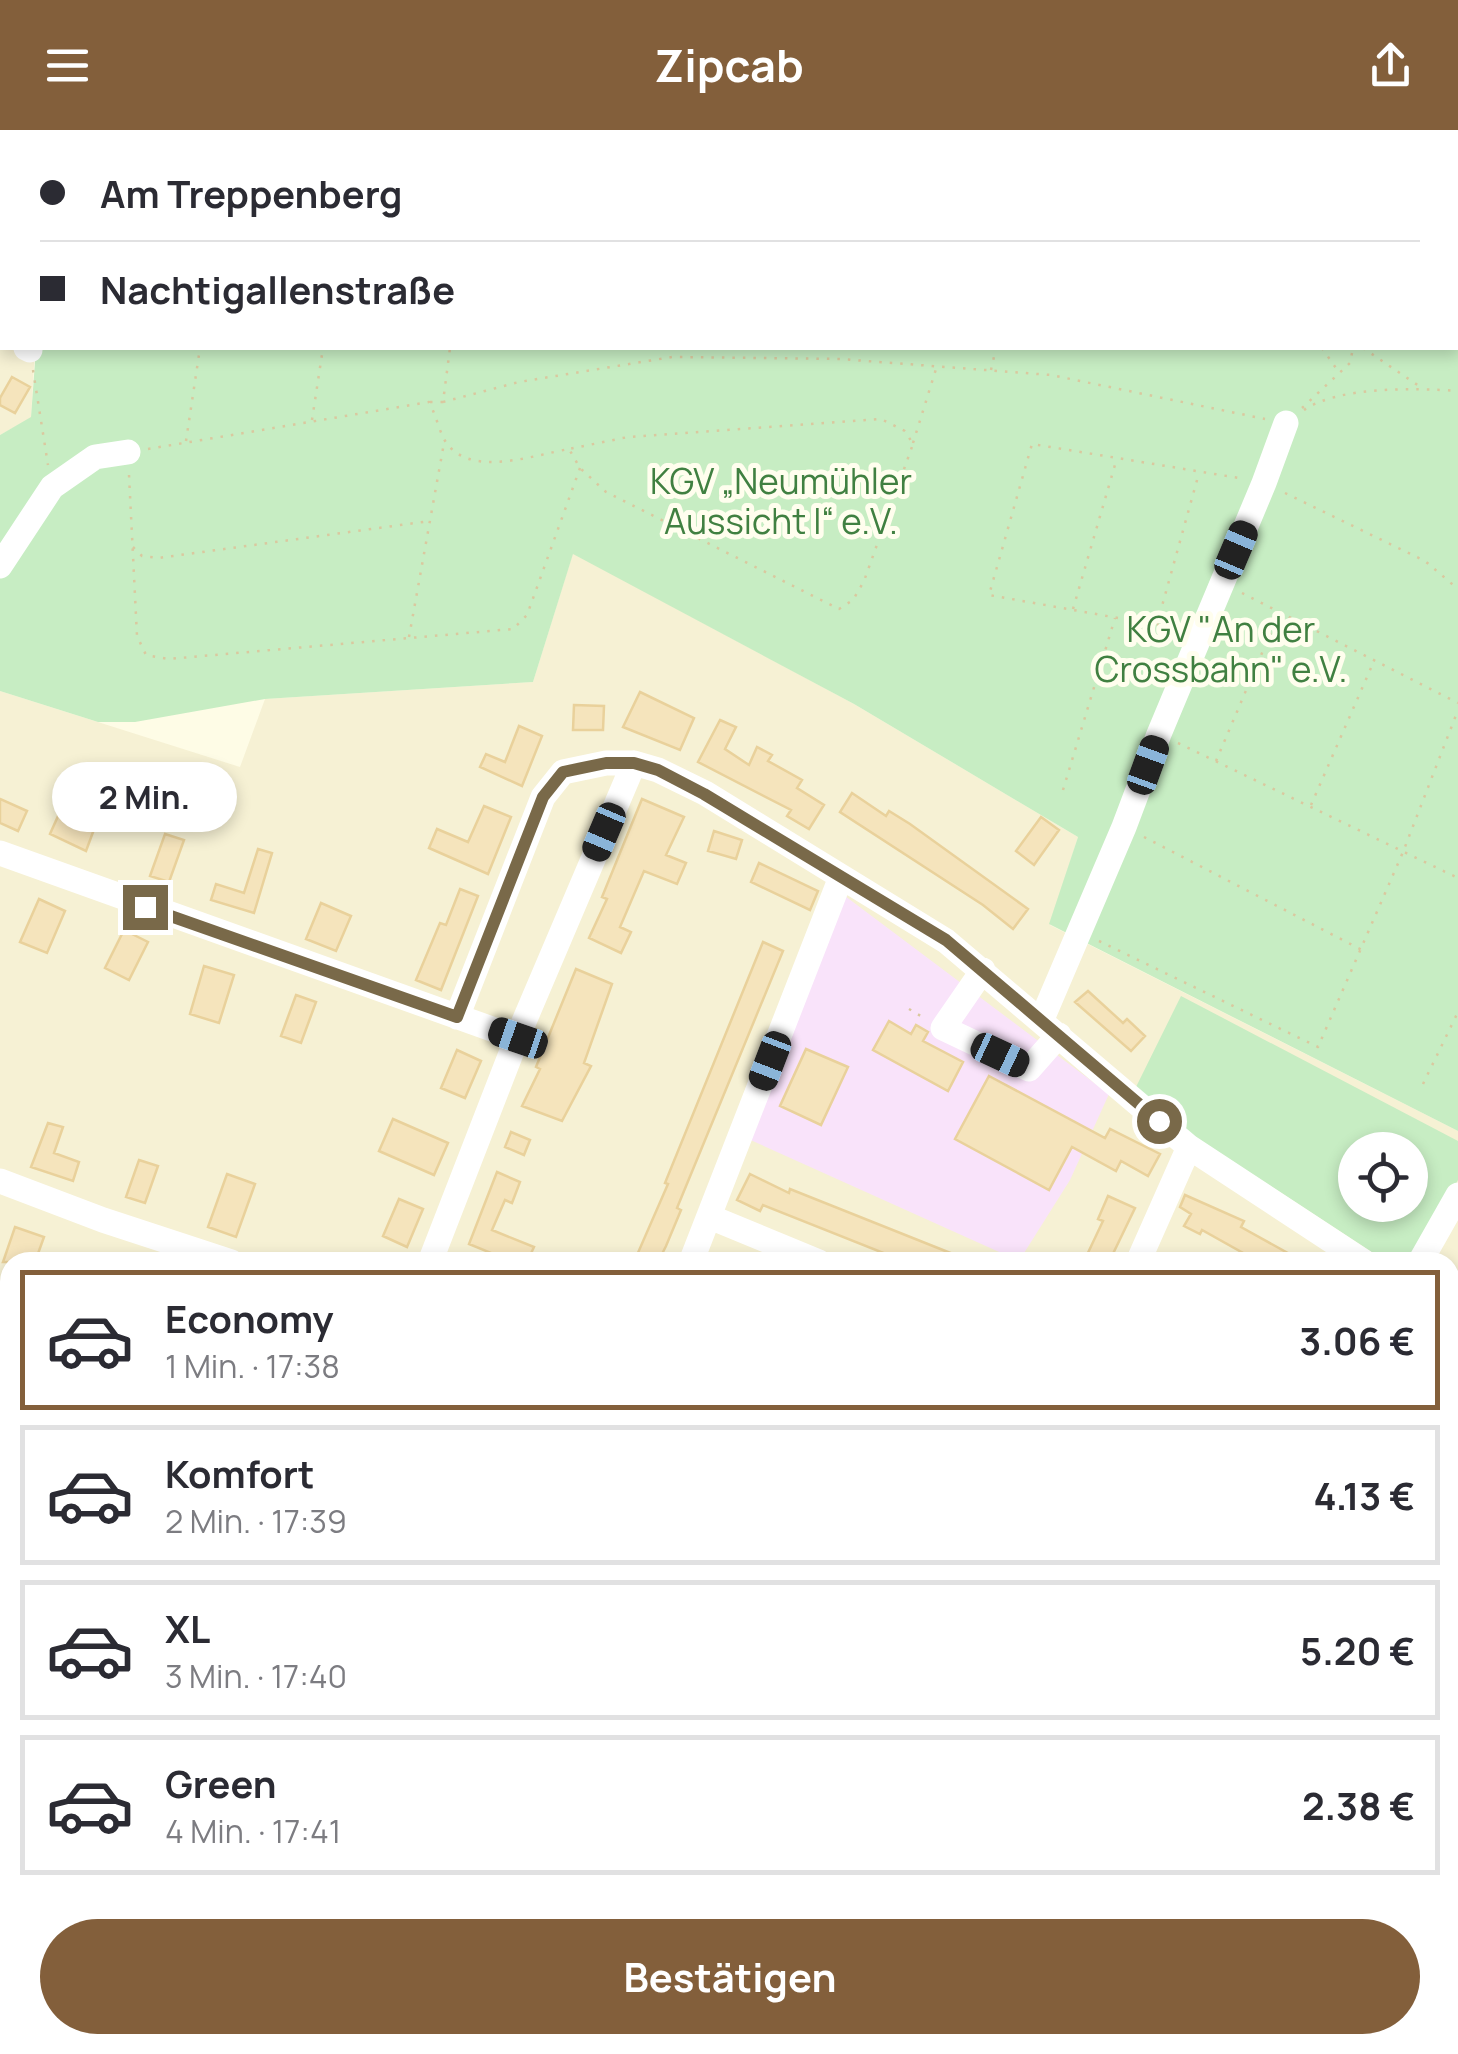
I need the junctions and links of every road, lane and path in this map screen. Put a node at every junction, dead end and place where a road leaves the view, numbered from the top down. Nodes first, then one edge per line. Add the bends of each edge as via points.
1 (28, 350) edge
2 (200, 350) edge
3 (323, 350) edge
4 (450, 350) edge
5 (995, 350) edge
6 (1323, 350) edge
7 (1353, 350) edge
8 (1366, 350) edge
9 (936, 368) junction
10 (990, 371) junction
11 (1340, 373) junction
12 (1423, 388) junction
13 (1458, 392) edge
14 (429, 402) junction
15 (443, 402) junction
16 (312, 422) junction
17 (1286, 423) junction
18 (186, 442) junction
19 (444, 442) junction
20 (913, 444) junction
21 (569, 450) junction
22 (128, 452) junction
23 (1117, 458) junction
24 (580, 468) junction
25 (1199, 472) junction
26 (1264, 483) junction
27 (52, 487) junction
28 (430, 521) junction
29 (132, 546) junction
30 (0, 566) edge
31 (1222, 583) junction
32 (1458, 589) edge
33 (1072, 610) junction
34 (1280, 612) junction
35 (1116, 616) junction
36 (1157, 626) junction
37 (1201, 633) junction
38 (408, 638) junction
39 (1374, 660) junction
40 (1458, 703) edge
41 (1458, 710) edge
42 (1159, 734) junction
43 (1216, 761) junction
44 (634, 763) junction
45 (1063, 790) dead end
46 (1310, 807) junction
47 (1124, 828) junction
48 (1404, 852) junction
49 (0, 853) edge
50 (841, 877) junction
51 (1458, 878) edge
52 (1080, 932) junction
53 (1362, 950) junction
54 (984, 970) junction
55 (908, 1009) dead end
56 (1458, 1012) edge
57 (921, 1016) dead end
58 (457, 1017) junction
59 (1051, 1027) junction
60 (518, 1038) junction
61 (1423, 1084) dead end
62 (1190, 1147) junction
63 (0, 1181) edge
64 (1458, 1196) edge
65 (710, 1218) junction
66 (202, 1252) edge
67 (434, 1252) edge
68 (695, 1252) edge
69 (794, 1252) edge
70 (1143, 1252) edge
71 (1349, 1252) edge
72 (1426, 1252) edge

1 - 27 path
2 - 18 path
3 - 16 path
4 - 15 path
5 - 10 path
6 - 11 path
7 - 11 path
8 - 12 path
9 - 10 path
9 - 15 path via 840,359 672,358 518,382
9 - 20 path
10 - 17 path via 1051,374
11 - 17 path
12 - 13 path
12 - 17 path via 1318,400
14 - 15 path
14 - 16 path
14 - 19 path
16 - 18 path
17 - 26 street
18 - 22 path
19 - 21 path via 460,456 486,462
19 - 28 path
20 - 21 path via 905,430 881,419 628,437
20 - 24 path via 864,582 839,608 606,492
21 - 24 path
22 - 27 street via 95,458
22 - 29 path
23 - 25 path
23 - 33 path
23 - 33 path via 1032,444 990,595
24 - 38 path via 528,615 513,629
25 - 26 path
25 - 36 path
26 - 31 street
26 - 32 path via 1425,561
27 - 30 street
28 - 29 path via 158,558
28 - 38 path
29 - 38 path via 137,636 146,656
31 - 34 path
31 - 37 street
33 - 35 path
34 - 39 path
34 - 43 path
35 - 36 path
35 - 45 path
36 - 37 path
37 - 42 street
39 - 40 path
39 - 46 path
41 - 48 path
42 - 43 path
42 - 47 street
43 - 46 path
44 - 50 street via 704,794
44 - 58 street via 563,772 543,797
44 - 60 street
46 - 48 path
47 - 52 street
47 - 53 path
48 - 51 path
48 - 53 path
49 - 58 street
50 - 54 street
50 - 65 street
52 - 53 path via 1318,1047
52 - 59 street
54 - 59 street
54 - 59 street via 943,1028 1028,1068
55 - 57 path
56 - 61 path
58 - 60 street
59 - 62 street
60 - 67 street
62 - 70 street
62 - 71 street
63 - 66 street
64 - 72 street
65 - 68 street
65 - 69 street

